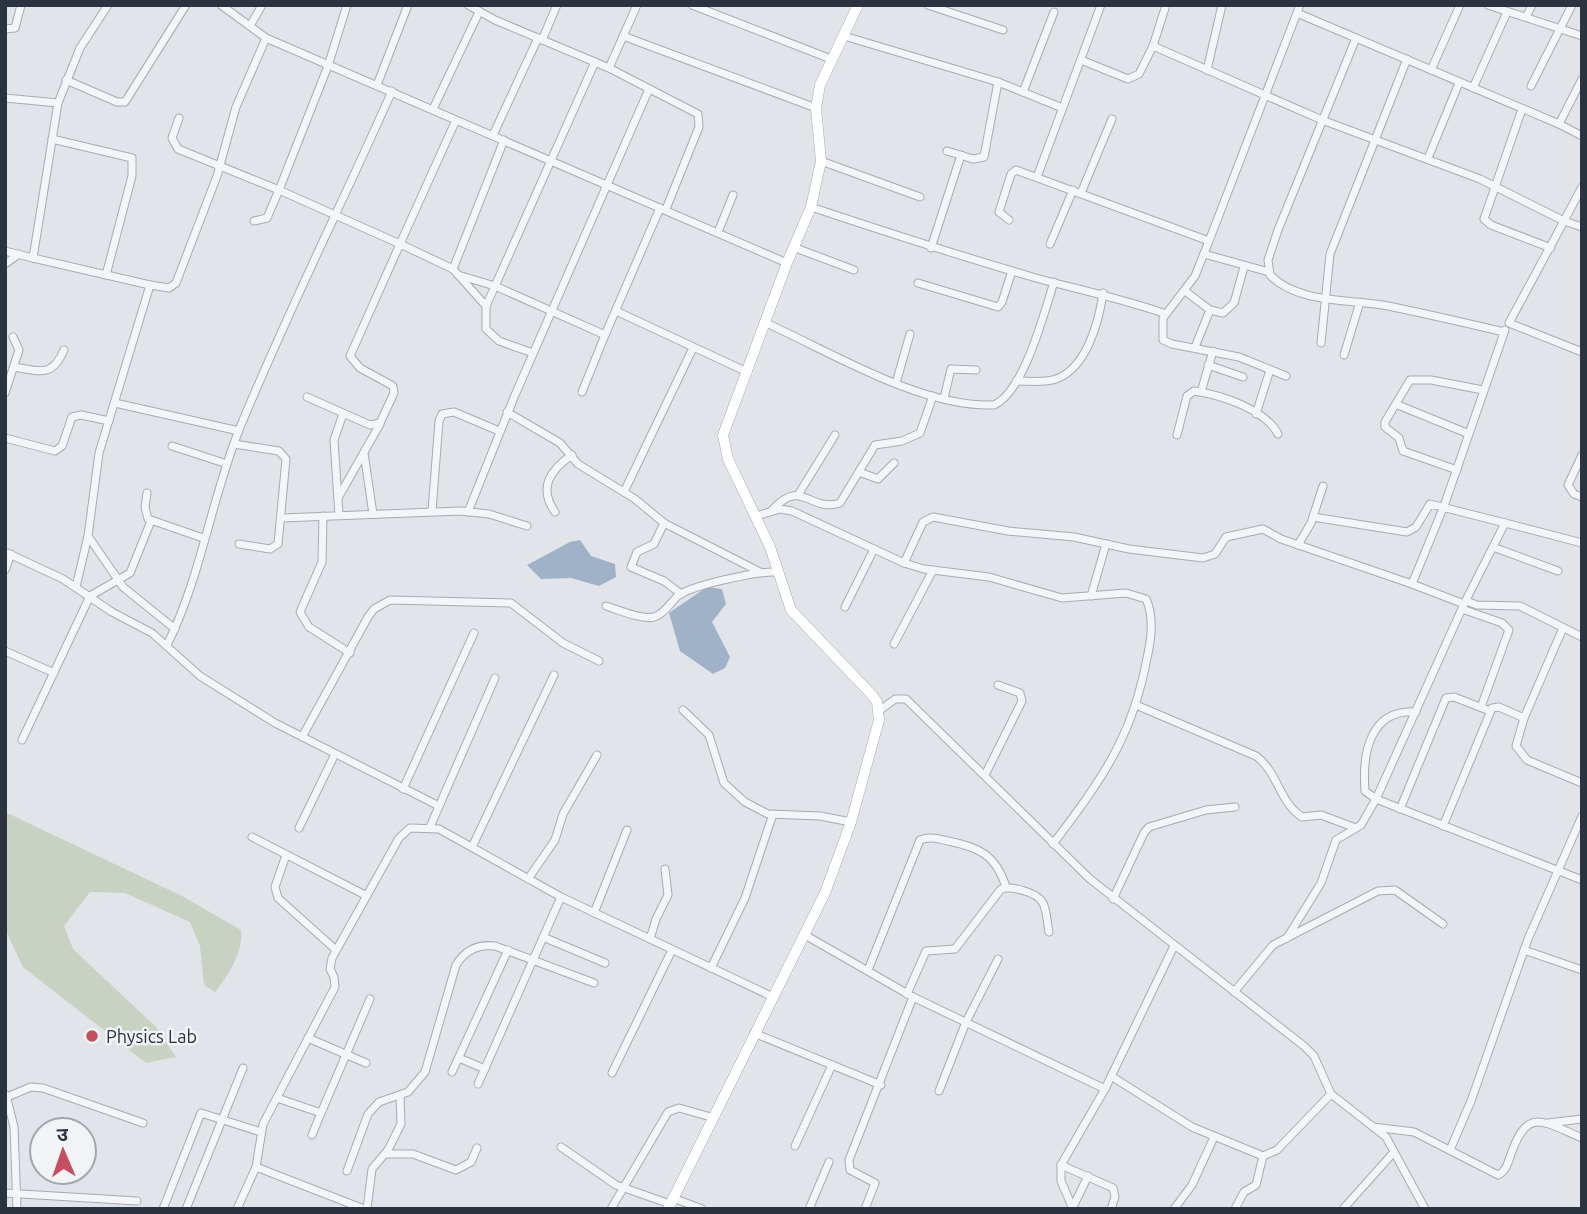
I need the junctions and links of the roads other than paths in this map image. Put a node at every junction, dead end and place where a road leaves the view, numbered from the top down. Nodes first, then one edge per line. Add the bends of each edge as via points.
1 (21, 5) edge
2 (108, 5) edge
3 (186, 5) edge
4 (221, 5) edge
5 (262, 5) edge
6 (347, 5) edge
7 (408, 5) edge
8 (468, 5) edge
9 (557, 5) edge
10 (636, 5) edge
11 (692, 5) edge
12 (858, 5) edge
13 (928, 5) edge
14 (1101, 5) edge
15 (1166, 5) edge
16 (1222, 5) edge
17 (1460, 5) edge
18 (1488, 5) edge
19 (1532, 5) edge
20 (1572, 5) edge
21 (1299, 9) edge
22 (479, 12) junction
23 (1054, 12) dead end
24 (1507, 12) junction
25 (1526, 17) junction
26 (250, 26) junction
27 (1560, 27) junction
28 (5, 29) edge
29 (1003, 30) dead end
30 (623, 36) junction
31 (844, 36) junction
32 (1582, 36) edge
33 (1356, 37) junction
34 (266, 38) junction
35 (540, 39) junction
36 (1153, 47) junction
37 (831, 59) junction
38 (1407, 59) junction
39 (1081, 60) junction
40 (595, 62) junction
41 (328, 66) junction
42 (609, 68) junction
43 (1206, 70) junction
44 (1432, 70) junction
45 (1582, 79) edge
46 (66, 80) junction
47 (998, 82) junction
48 (1459, 83) junction
49 (377, 85) junction
50 (1531, 86) dead end
51 (1473, 88) junction
52 (649, 89) junction
53 (392, 91) junction
54 (1024, 92) junction
55 (1266, 94) junction
56 (5, 99) edge
57 (1060, 107) junction
58 (816, 108) junction
59 (57, 109) junction
60 (433, 109) junction
61 (1522, 109) junction
62 (179, 118) dead end
63 (1112, 119) dead end
64 (456, 120) junction
65 (1322, 120) junction
66 (1559, 124) junction
67 (493, 135) junction
68 (1582, 136) edge
69 (52, 139) junction
70 (504, 140) junction
71 (1376, 141) junction
72 (947, 150) dead end
73 (961, 155) junction
74 (1428, 158) junction
75 (552, 161) junction
76 (821, 161) junction
77 (220, 167) junction
78 (1037, 177) junction
79 (607, 186) junction
80 (1494, 186) junction
81 (1582, 187) edge
82 (279, 190) junction
83 (1077, 192) junction
84 (733, 195) dead end
85 (920, 197) dead end
86 (811, 207) junction
87 (663, 209) junction
88 (336, 217) junction
89 (1009, 220) dead end
90 (1564, 220) junction
91 (254, 221) dead end
92 (1582, 227) edge
93 (718, 232) junction
94 (1209, 241) junction
95 (400, 244) junction
96 (1050, 244) dead end
97 (793, 247) junction
98 (931, 248) junction
99 (1551, 248) junction
100 (5, 251) edge
101 (19, 254) junction
102 (1204, 254) junction
103 (33, 258) junction
104 (787, 263) junction
105 (5, 264) edge
106 (1244, 267) junction
107 (854, 270) dead end
108 (1012, 271) junction
109 (455, 272) junction
110 (1269, 272) junction
111 (106, 275) junction
112 (1054, 282) junction
113 (918, 283) dead end
114 (149, 285) junction
115 (495, 286) junction
116 (1185, 291) junction
117 (1102, 293) junction
118 (1324, 297) junction
119 (1360, 302) junction
120 (485, 306) junction
121 (553, 309) junction
122 (1210, 310) junction
123 (616, 311) junction
124 (1166, 314) junction
125 (764, 322) junction
126 (1509, 324) junction
127 (1504, 332) junction
128 (910, 334) dead end
129 (605, 335) junction
130 (13, 337) dead end
131 (1321, 343) dead end
132 (1195, 347) junction
133 (693, 348) junction
134 (64, 350) dead end
135 (1213, 351) junction
136 (1582, 352) edge
137 (533, 354) junction
138 (1344, 355) dead end
139 (1208, 366) junction
140 (14, 367) junction
141 (976, 370) dead end
142 (1270, 370) junction
143 (745, 371) junction
144 (1286, 376) dead end
145 (1243, 377) dead end
146 (1016, 381) junction
147 (896, 383) junction
148 (1483, 390) junction
149 (582, 392) dead end
150 (1201, 392) junction
151 (5, 393) edge
152 (933, 396) junction
153 (307, 397) dead end
154 (944, 398) junction
155 (115, 403) junction
156 (1398, 405) junction
157 (507, 412) junction
158 (343, 414) junction
159 (1256, 414) junction
160 (109, 421) junction
161 (380, 423) junction
162 (239, 431) junction
163 (499, 431) junction
164 (1278, 434) dead end
165 (1469, 434) junction
166 (835, 435) dead end
167 (1177, 435) dead end
168 (5, 438) edge
169 (234, 444) junction
170 (172, 446) dead end
171 (365, 453) junction
172 (572, 455) junction
173 (1582, 455) edge
174 (894, 463) dead end
175 (227, 464) junction
176 (1457, 470) junction
177 (859, 472) junction
178 (1323, 486) dead end
179 (624, 492) junction
180 (148, 493) dead end
181 (798, 495) junction
182 (1582, 497) edge
183 (338, 498) junction
184 (1444, 506) junction
185 (432, 511) junction
186 (468, 512) junction
187 (555, 512) dead end
188 (771, 512) junction
189 (373, 514) junction
190 (339, 515) junction
191 (323, 516) junction
192 (756, 516) junction
193 (1313, 517) junction
194 (282, 518) junction
195 (151, 521) junction
196 (664, 523) junction
197 (1505, 523) junction
198 (527, 526) dead end
199 (88, 536) junction
200 (204, 538) junction
201 (1582, 543) edge
202 (239, 544) dead end
203 (1106, 544) junction
204 (1298, 545) junction
205 (1493, 547) junction
206 (874, 549) junction
207 (8, 553) edge
208 (904, 563) junction
209 (5, 569) edge
210 (933, 570) junction
211 (1558, 571) dead end
212 (760, 572) junction
213 (776, 572) junction
214 (118, 581) junction
215 (1412, 584) junction
216 (76, 587) junction
217 (681, 594) junction
218 (90, 596) junction
219 (1091, 596) junction
220 (1464, 605) junction
221 (606, 606) dead end
222 (845, 607) dead end
223 (1563, 628) junction
224 (175, 629) junction
225 (474, 633) dead end
226 (1582, 637) edge
227 (894, 644) dead end
228 (167, 645) junction
229 (350, 653) junction
230 (6, 655) edge
231 (600, 661) dead end
232 (54, 673) junction
233 (554, 675) dead end
234 (495, 678) dead end
235 (998, 685) dead end
236 (1136, 705) junction
237 (1481, 707) junction
238 (683, 710) dead end
239 (879, 710) junction
240 (1490, 711) junction
241 (1416, 712) junction
242 (1524, 718) junction
243 (302, 737) junction
244 (22, 740) dead end
245 (335, 754) junction
246 (597, 755) dead end
247 (985, 775) junction
248 (1582, 783) edge
249 (403, 789) junction
250 (1376, 799) junction
251 (437, 804) junction
252 (1235, 807) dead end
253 (1400, 809) junction
254 (773, 814) junction
255 (1582, 816) edge
256 (851, 822) junction
257 (1444, 826) junction
258 (430, 827) junction
259 (299, 828) dead end
260 (1358, 828) junction
261 (627, 830) dead end
262 (252, 837) dead end
263 (1053, 844) junction
264 (472, 847) junction
265 (286, 855) junction
266 (665, 869) dead end
267 (1557, 870) junction
268 (528, 879) junction
269 (1582, 880) edge
270 (1006, 887) junction
271 (367, 896) junction
272 (561, 897) junction
273 (1113, 899) junction
274 (594, 913) junction
275 (1443, 924) dead end
276 (1049, 932) dead end
277 (805, 934) junction
278 (542, 937) junction
279 (1287, 938) junction
280 (650, 939) junction
281 (1174, 946) junction
282 (336, 950) junction
283 (508, 950) junction
284 (672, 950) junction
285 (1524, 950) junction
286 (533, 958) junction
287 (998, 959) dead end
288 (605, 963) dead end
289 (711, 968) junction
290 (1582, 970) edge
291 (868, 971) junction
292 (594, 983) dead end
293 (1234, 992) junction
294 (910, 995) junction
295 (771, 996) junction
296 (370, 999) dead end
297 (966, 1022) junction
298 (753, 1032) junction
299 (308, 1038) junction
300 (348, 1054) junction
301 (458, 1058) junction
302 (366, 1063) dead end
303 (832, 1065) junction
304 (243, 1068) dead end
305 (485, 1069) junction
306 (452, 1072) dead end
307 (612, 1073) dead end
308 (1111, 1076) junction
309 (478, 1084) dead end
310 (881, 1085) junction
311 (1105, 1089) junction
312 (939, 1091) dead end
313 (1331, 1094) junction
314 (6, 1095) edge
315 (400, 1096) junction
316 (276, 1098) junction
317 (321, 1113) junction
318 (712, 1117) junction
319 (222, 1119) junction
320 (1582, 1119) edge
321 (143, 1123) dead end
322 (1547, 1123) junction
323 (1373, 1126) junction
324 (261, 1132) junction
325 (312, 1135) dead end
326 (1214, 1137) junction
327 (1582, 1138) edge
328 (795, 1146) dead end
329 (477, 1147) dead end
330 (561, 1147) dead end
331 (1450, 1150) junction
332 (1394, 1152) junction
333 (385, 1154) junction
334 (1264, 1156) junction
335 (829, 1162) dead end
336 (1061, 1165) junction
337 (256, 1167) junction
338 (347, 1171) dead end
339 (1088, 1176) junction
340 (622, 1187) junction
341 (5, 1193) edge
342 (17, 1194) junction
343 (137, 1201) dead end
344 (670, 1204) edge
345 (690, 1206) edge
346 (1345, 1206) edge
347 (1073, 1208) edge
348 (17, 1209) edge
349 (163, 1209) edge
350 (186, 1209) edge
351 (237, 1209) edge
352 (366, 1209) edge
353 (611, 1209) edge
354 (702, 1209) edge
355 (809, 1209) edge
356 (865, 1209) edge
357 (1111, 1209) edge
358 (1174, 1209) edge
359 (1235, 1209) edge
360 (1356, 1209) edge
361 (1425, 1209) edge

1 - 28 street via 15,29
2 - 46 street
3 - 46 street via 125,102
4 - 26 street
5 - 26 street
6 - 41 street
7 - 49 street
8 - 22 street
9 - 35 street
10 - 30 street
11 - 37 street
12 - 31 street
13 - 29 street
14 - 39 street
15 - 36 street
16 - 43 street
17 - 44 street
18 - 24 street
19 - 25 street
20 - 27 street
21 - 33 street
21 - 55 street
22 - 35 street
22 - 60 street
23 - 54 street
24 - 25 street
24 - 51 street
25 - 27 street
26 - 34 street
27 - 32 street
27 - 50 street
30 - 42 street
30 - 58 street
31 - 37 street
31 - 47 street
33 - 38 street
33 - 65 street
34 - 41 street
34 - 77 street via 236,107
35 - 40 street
35 - 67 street
36 - 39 street via 1139,74 1128,79
36 - 43 street
37 - 58 street
38 - 44 street
38 - 71 street
39 - 57 street
40 - 42 street
40 - 75 street
41 - 49 street
41 - 82 street
42 - 52 street
43 - 55 street
44 - 48 street
45 - 66 street
46 - 59 street
47 - 54 street
47 - 73 street via 984,157
48 - 51 street
48 - 74 street
49 - 53 street
51 - 61 street
52 - 79 street
52 - 87 street via 691,107 699,121
53 - 60 street
53 - 88 street
54 - 57 street
55 - 65 street
55 - 94 street
56 - 59 street
57 - 78 street
58 - 76 street
59 - 69 street
60 - 64 street
61 - 66 street
61 - 80 street
62 - 77 street via 173,146
63 - 83 street
64 - 67 street
64 - 95 street
65 - 71 street
65 - 110 street via 1278,230
66 - 68 street
67 - 70 street
69 - 103 street
69 - 111 street via 132,158 132,176
70 - 75 street
70 - 109 street
71 - 74 street
71 - 118 street via 1330,254
72 - 73 street
73 - 98 street
74 - 80 street
75 - 79 street
75 - 115 street
76 - 85 street
76 - 86 street
77 - 82 street
77 - 114 street via 176,283 169,288
78 - 83 street
78 - 89 street via 1016,170 1010,174 999,212
79 - 87 street
79 - 121 street
80 - 90 street
80 - 99 street via 1486,222
81 - 90 street
82 - 88 street
82 - 91 street via 267,218
83 - 94 street
83 - 96 street
84 - 93 street
86 - 97 street
86 - 98 street
87 - 93 street
87 - 123 street
88 - 95 street
88 - 162 street
90 - 92 street
90 - 99 street
93 - 104 street
94 - 102 street
95 - 109 street
95 - 161 street via 350,356 360,368 393,386
97 - 104 street
97 - 107 street
98 - 108 street
99 - 126 street
100 - 101 street
101 - 103 street
101 - 105 street
102 - 106 street
102 - 116 street
103 - 111 street
104 - 125 street
106 - 110 street
106 - 122 street via 1230,308 1223,313
108 - 112 street
108 - 113 street via 998,307
109 - 115 street
109 - 120 street
110 - 118 street via 1298,292
111 - 114 street
112 - 117 street
112 - 146 street
114 - 155 street
115 - 120 street
115 - 121 street
116 - 122 street
116 - 124 street
117 - 124 street
117 - 146 street via 1097,326 1068,372 1049,381
118 - 119 street
118 - 131 street
119 - 127 street
119 - 138 street
120 - 137 street via 484,323 491,336
121 - 129 street
121 - 137 street
122 - 132 street
123 - 129 street
123 - 133 street
124 - 132 street via 1161,324 1163,340
125 - 143 street
125 - 147 street
126 - 127 street
126 - 136 street
127 - 148 street
128 - 147 street
129 - 149 street
130 - 140 street via 19,350
132 - 135 street
133 - 143 street
133 - 179 street
134 - 140 street via 56,366 47,371
135 - 139 street
135 - 142 street
137 - 157 street
139 - 145 street
139 - 150 street
140 - 151 street
141 - 154 street via 951,369
142 - 144 street
142 - 159 street
143 - 192 street via 726,423 724,449
146 - 154 street via 995,405
147 - 152 street
148 - 156 street via 1417,379 1406,384
148 - 165 street
150 - 159 street
150 - 167 street via 1187,396
152 - 154 street
152 - 177 street via 920,433 875,445
153 - 158 street
155 - 160 street
155 - 162 street
156 - 165 street
156 - 176 street via 1384,424 1399,438 1403,451
157 - 163 street
157 - 172 street
158 - 161 street via 370,425
158 - 183 street via 335,433
159 - 164 street
160 - 168 street via 72,417 62,446 55,451
160 - 199 street via 95,471
161 - 171 street
162 - 169 street
163 - 185 street via 454,412 442,414
163 - 186 street
165 - 176 street
166 - 181 street
169 - 175 street
169 - 194 street via 284,454
170 - 175 street
171 - 183 street
171 - 189 street
172 - 179 street via 578,464
172 - 187 street via 545,489
173 - 182 street via 1568,485 1573,494
174 - 177 street via 878,479
175 - 200 street
176 - 184 street
177 - 181 street via 840,503 828,505
178 - 193 street
179 - 196 street
180 - 195 street via 145,514
181 - 188 street via 783,498
183 - 190 street
184 - 193 street via 1428,504 1416,527 1407,532
184 - 197 street
184 - 215 street
185 - 186 street
185 - 189 street
186 - 198 street via 501,516
188 - 192 street
188 - 206 street via 792,511
189 - 190 street
190 - 191 street
191 - 194 street
191 - 229 street via 322,562 300,612 309,627
192 - 213 street
193 - 204 street
194 - 202 street via 275,547
195 - 200 street
195 - 214 street via 136,563
196 - 212 street
196 - 217 street via 654,544 637,552 631,567
197 - 201 street
197 - 205 street
199 - 214 street
199 - 216 street
200 - 224 street
203 - 204 street via 1203,558 1215,554 1226,537 1263,529
203 - 208 street via 933,517 923,522
203 - 219 street
204 - 215 street
205 - 211 street
205 - 220 street
206 - 208 street
206 - 222 street
207 - 209 street
207 - 216 street
208 - 210 street
210 - 219 street via 989,577 1062,598
210 - 227 street
212 - 213 street
212 - 217 street
213 - 239 street via 790,610 872,695
214 - 218 street
214 - 224 street
215 - 220 street
216 - 218 street
217 - 221 street via 655,617
218 - 228 street
218 - 232 street
219 - 236 street via 1126,593 1140,596 1149,605 1149,649
220 - 223 street via 1520,606
220 - 237 street via 1509,630
220 - 241 street
223 - 226 street
223 - 242 street
224 - 228 street
225 - 249 street
228 - 243 street via 200,676
229 - 231 street via 368,617 381,604 482,601 517,606 564,643
229 - 243 street
230 - 232 street
232 - 244 street
233 - 264 street
234 - 251 street
235 - 247 street via 1020,693 1022,701
236 - 260 street via 1256,756 1303,817 1321,815
236 - 263 street via 1109,767
237 - 240 street
237 - 253 street via 1450,696 1442,703
238 - 254 street via 709,735 720,775 730,790
239 - 247 street via 895,699 906,699
239 - 256 street via 876,737
240 - 242 street via 1499,707
240 - 257 street
241 - 250 street
241 - 250 street via 1386,717 1371,738 1365,785
242 - 248 street via 1517,741 1522,756
243 - 245 street
245 - 249 street
245 - 259 street
246 - 268 street via 563,814 553,844
247 - 263 street
249 - 251 street
250 - 253 street
250 - 260 street
251 - 258 street
252 - 273 street via 1206,810 1149,827
253 - 257 street
254 - 256 street via 827,816
254 - 289 street via 745,898
255 - 267 street
256 - 277 street
257 - 267 street
258 - 264 street
258 - 271 street via 404,832
260 - 279 street via 1336,840 1321,883
261 - 274 street
262 - 265 street
263 - 273 street
264 - 268 street
265 - 271 street
265 - 282 street via 275,887 278,898
266 - 280 street via 668,895
267 - 269 street
267 - 285 street
268 - 272 street
270 - 276 street via 1042,902
270 - 291 street via 977,847 930,837 920,840
270 - 294 street via 997,892 956,949 926,951
271 - 282 street
272 - 274 street
272 - 278 street
273 - 281 street
274 - 280 street
275 - 279 street via 1395,890 1384,890
277 - 291 street
277 - 295 street
278 - 286 street
278 - 288 street
279 - 293 street via 1270,948
280 - 284 street
281 - 293 street
281 - 308 street
282 - 299 street via 330,963 335,987
283 - 286 street
283 - 301 street
283 - 315 street via 479,946 460,958 425,1072
284 - 289 street
284 - 307 street
285 - 290 street
285 - 331 street
286 - 292 street
286 - 305 street
287 - 297 street
289 - 295 street
291 - 294 street
293 - 313 street via 1310,1051
294 - 297 street
294 - 310 street
295 - 298 street
296 - 300 street
297 - 311 street
297 - 312 street
298 - 303 street
298 - 318 street
299 - 300 street
299 - 316 street
300 - 302 street
300 - 317 street
301 - 305 street
301 - 306 street
303 - 310 street
303 - 328 street
304 - 319 street
305 - 309 street
308 - 311 street
308 - 326 street
310 - 356 street via 848,1164 850,1170 875,1184
311 - 336 street
313 - 323 street
313 - 334 street via 1277,1150
314 - 321 street via 43,1088
314 - 342 street via 14,1127
315 - 333 street via 401,1124
315 - 338 street via 379,1102 368,1114
316 - 317 street
316 - 324 street
317 - 325 street
318 - 340 street via 679,1108 668,1112
318 - 344 street
319 - 324 street
319 - 349 street via 204,1112 198,1115
319 - 350 street
320 - 322 street
322 - 327 street
322 - 331 street via 1522,1127 1505,1170 1498,1175
323 - 331 street via 1405,1129
323 - 332 street
324 - 337 street
326 - 334 street
326 - 358 street via 1192,1185
329 - 333 street via 471,1162 456,1170 413,1154
330 - 340 street
332 - 346 street
332 - 361 street
333 - 352 street via 370,1174
334 - 359 street via 1256,1185 1244,1192
335 - 355 street
336 - 339 street
336 - 347 street via 1061,1181
337 - 351 street
337 - 352 street
339 - 347 street
339 - 357 street via 1113,1188
340 - 344 street
340 - 353 street
341 - 342 street
342 - 343 street
342 - 348 street
344 - 345 street
345 - 354 street
346 - 360 street

